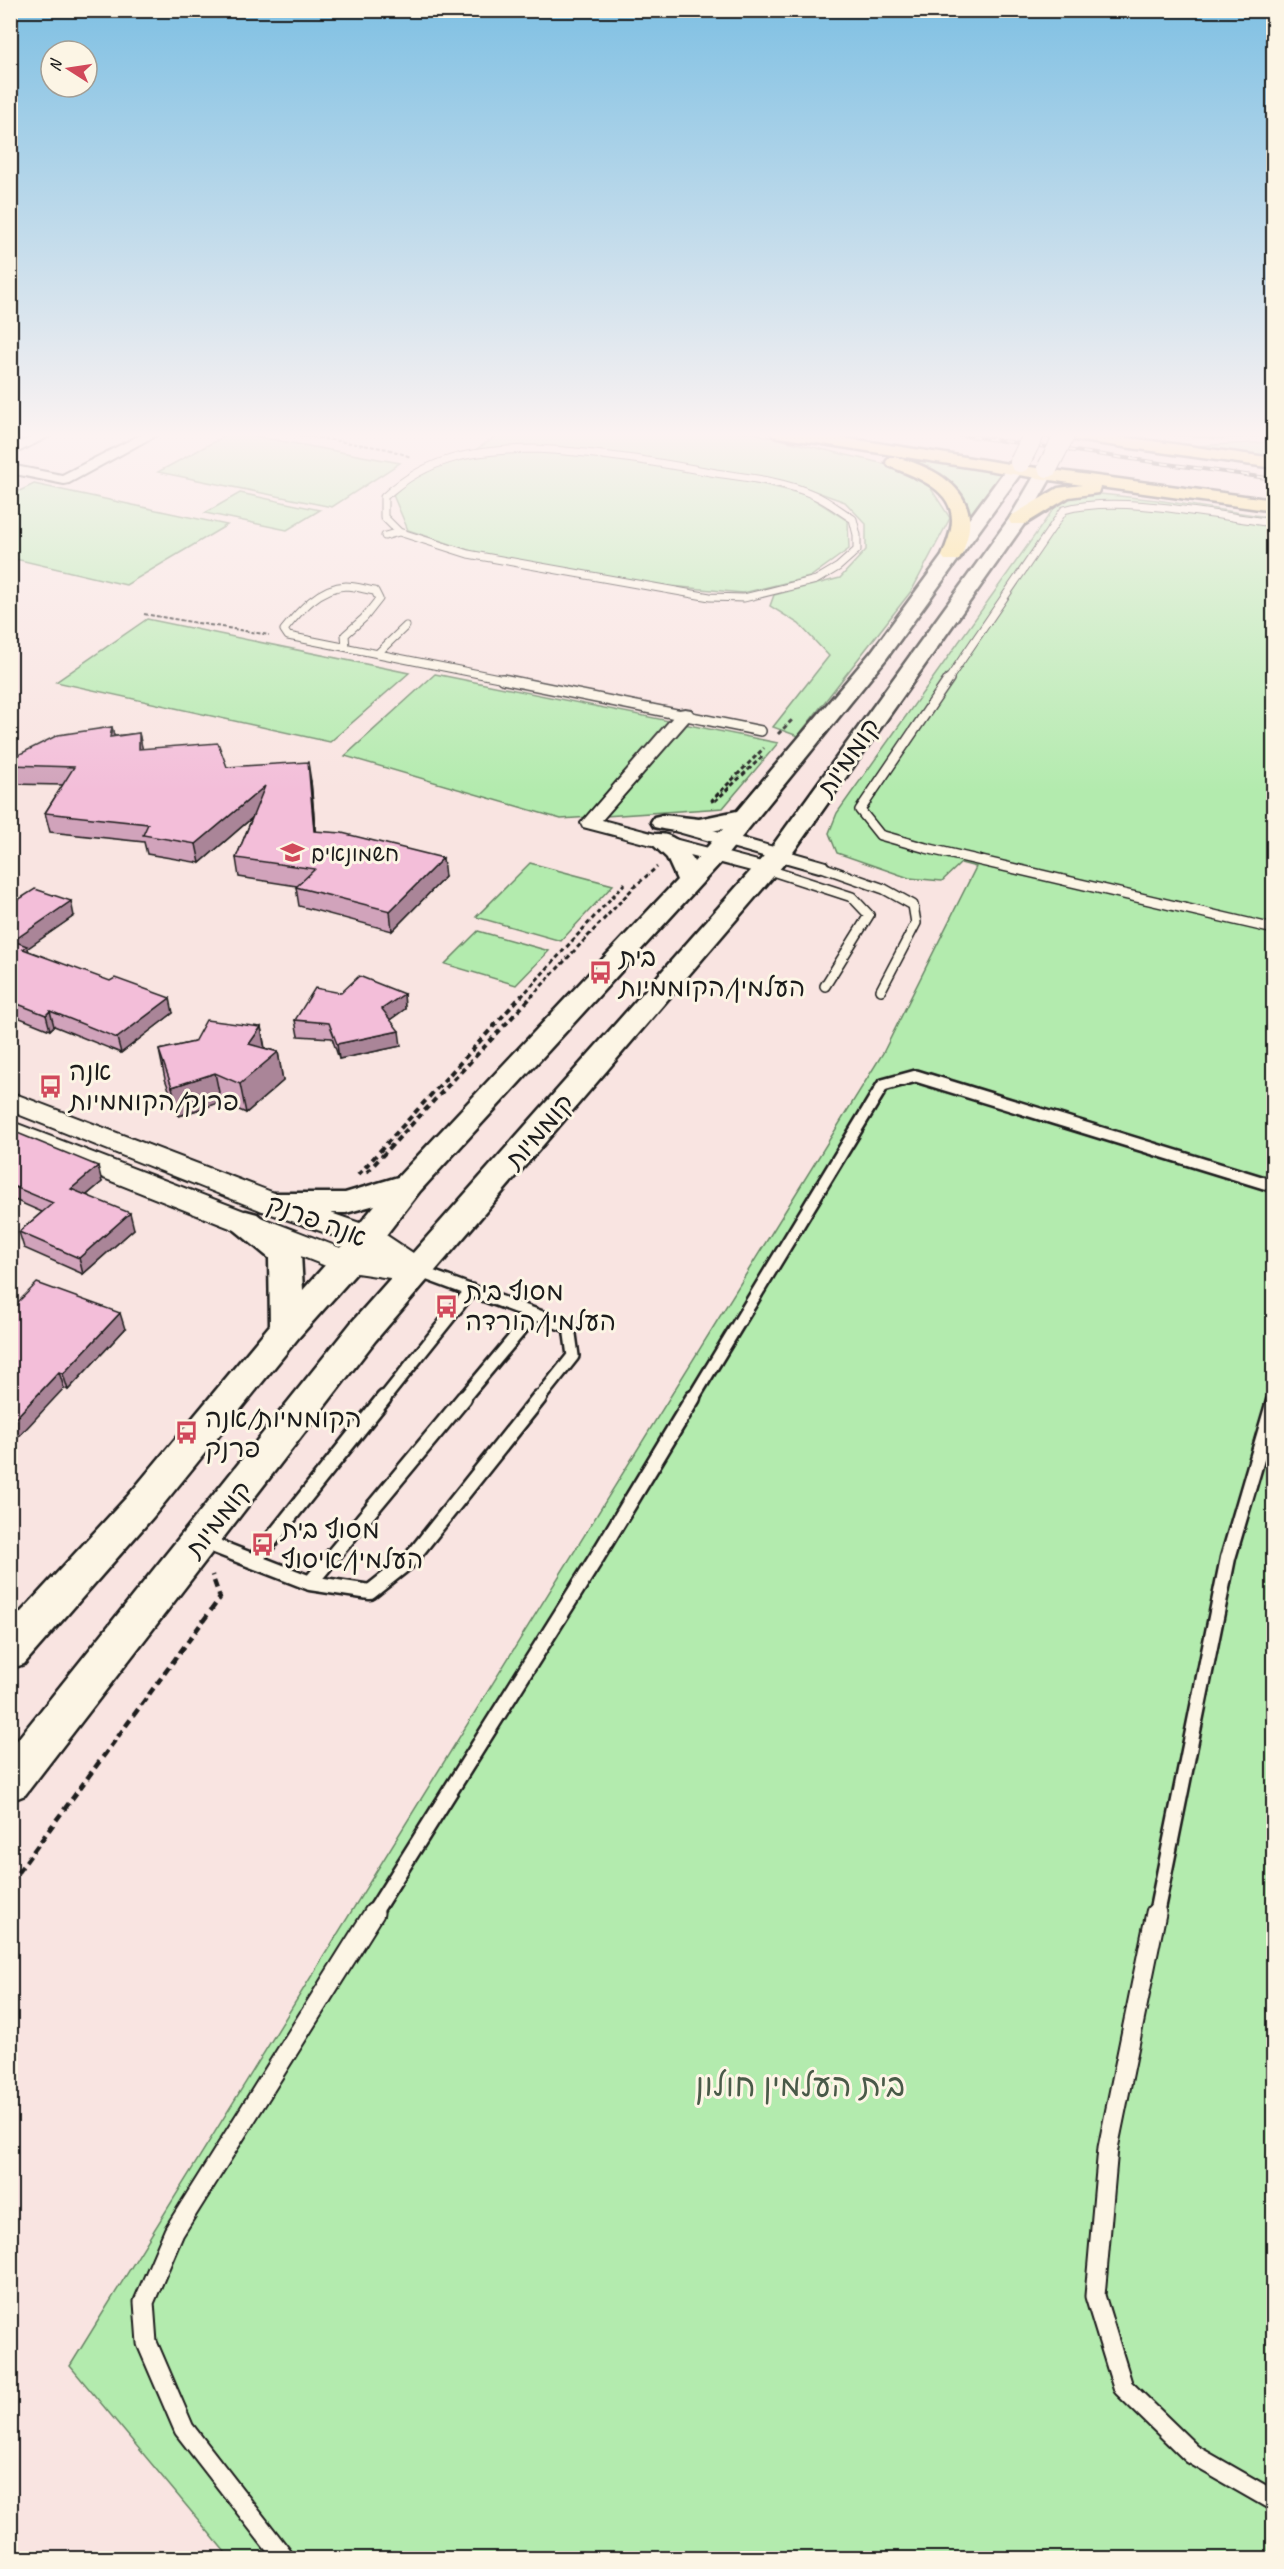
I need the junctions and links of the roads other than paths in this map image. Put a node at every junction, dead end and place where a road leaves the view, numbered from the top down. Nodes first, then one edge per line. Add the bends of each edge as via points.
1 (461, 552) edge
2 (855, 552) edge
3 (953, 552) edge
4 (956, 552) edge
5 (995, 552) edge
6 (1036, 552) edge
7 (952, 556) junction
8 (406, 626) dead end
9 (346, 647) junction
10 (377, 654) junction
11 (685, 714) junction
12 (760, 731) dead end
13 (725, 833) junction
14 (661, 842) junction
15 (773, 861) junction
16 (819, 866) joint
17 (690, 882) junction
18 (1274, 929) edge
19 (825, 986) dead end
20 (881, 990) dead end
21 (10, 1101) edge
22 (10, 1130) edge
23 (409, 1184) junction
24 (1274, 1186) edge
25 (271, 1203) junction
26 (246, 1222) junction
27 (366, 1236) junction
28 (347, 1262) junction
29 (417, 1271) junction
30 (471, 1290) junction
31 (534, 1314) junction
32 (287, 1328) junction
33 (1274, 1401) edge
34 (201, 1541) junction
35 (254, 1561) junction
36 (310, 1583) junction
37 (10, 1652) edge
38 (10, 1782) edge
39 (1274, 2501) edge
40 (284, 2559) edge

1 - 2 lane via 710,597 744,598 816,580
3 - 7 highway
4 - 7 main road, קוממיות
5 - 15 main road, קוממיות
6 - 18 lane via 860,810 880,835
7 - 13 main road, קוממיות via 879,655
8 - 10 lane
9 - 9 lane via 345,635 379,599 375,591 346,584 328,591 298,612 284,630 288,636
9 - 10 lane
10 - 11 lane
11 - 12 lane
11 - 14 street via 596,816
13 - 14 street
13 - 14 main road via 699,826
13 - 15 street
13 - 17 main road, קוממיות
14 - 17 main road via 678,854
15 - 16 street
15 - 19 lane via 852,897 869,915
15 - 29 main road, קוממיות
16 - 20 lane via 884,889 913,905 916,923
17 - 23 main road, קוממיות
21 - 25 street, אנה פרנק
22 - 26 street, אנה פרנק
23 - 25 main road via 338,1203
23 - 27 main road, קוממיות
24 - 40 lane via 916,1076 883,1085 591,1567 174,2232 144,2302 147,2343 184,2429
25 - 27 street, אנה פרנק
26 - 28 street, אנה פרנק
26 - 32 main road via 285,1254
27 - 28 main road, קוממיות
27 - 29 street, אנה פרנק
28 - 29 street, אנה פרנק
28 - 32 main road, קוממיות
29 - 30 lane
29 - 34 main road, קוממיות via 363,1332
30 - 31 lane
30 - 35 lane
31 - 36 lane
31 - 36 lane via 569,1327 573,1356 409,1561 370,1592
32 - 37 main road, קוממיות via 140,1507
33 - 39 lane via 1228,1558 1108,2148 1095,2296 1123,2387 1192,2454
34 - 35 lane
34 - 38 main road, קוממיות
35 - 36 lane

